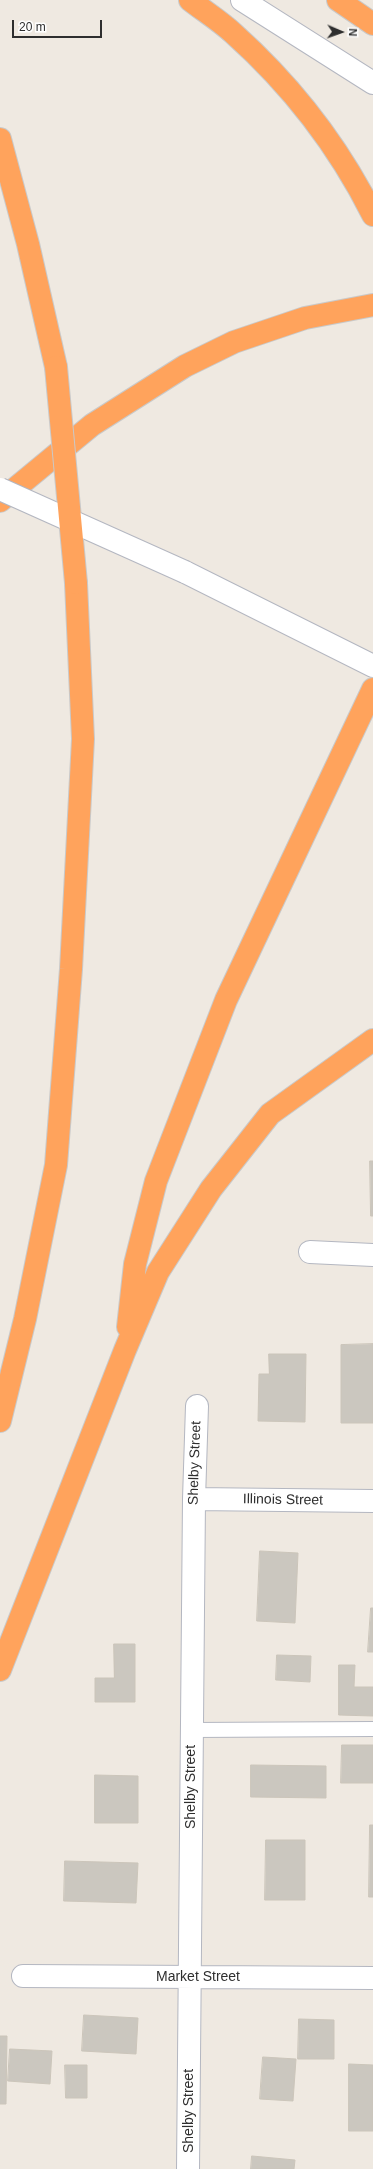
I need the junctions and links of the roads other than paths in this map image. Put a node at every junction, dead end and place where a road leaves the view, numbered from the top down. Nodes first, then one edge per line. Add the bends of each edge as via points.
1 (190, 0) edge
2 (242, 0) edge
3 (338, 0) edge
4 (373, 24) edge
5 (373, 83) edge
6 (0, 138) edge
7 (373, 215) edge
8 (373, 305) edge
9 (0, 490) edge
10 (0, 501) edge
11 (373, 666) edge
12 (373, 689) edge
13 (373, 1040) edge
14 (310, 1252) dead end
15 (373, 1254) edge
16 (125, 1350) junction
17 (197, 1406) dead end
18 (0, 1421) edge
19 (194, 1499) junction
20 (373, 1501) edge
21 (0, 1670) edge
22 (373, 1729) edge
23 (192, 1730) junction
24 (23, 1976) dead end
25 (190, 1977) junction
26 (373, 1978) edge
27 (188, 2169) edge

1 - 7 highway via 233,33 291,92 329,142
2 - 5 street
3 - 4 highway
6 - 18 highway, bridge via 28,244 56,367 76,584 83,739 71,969 56,1165 26,1319
8 - 10 highway via 305,318 234,342 185,366 92,425
9 - 11 street, bridge via 185,572
12 - 16 highway via 226,1000 156,1181 135,1264
13 - 16 highway via 270,1114 211,1189 158,1272
14 - 15 street
16 - 21 highway
17 - 19 street, Shelby Street
19 - 20 street, Illinois Street
19 - 23 street, Shelby Street
22 - 23 lane
23 - 25 street, Shelby Street
24 - 25 street, Market Street
25 - 26 street, Market Street
25 - 27 street, Shelby Street

